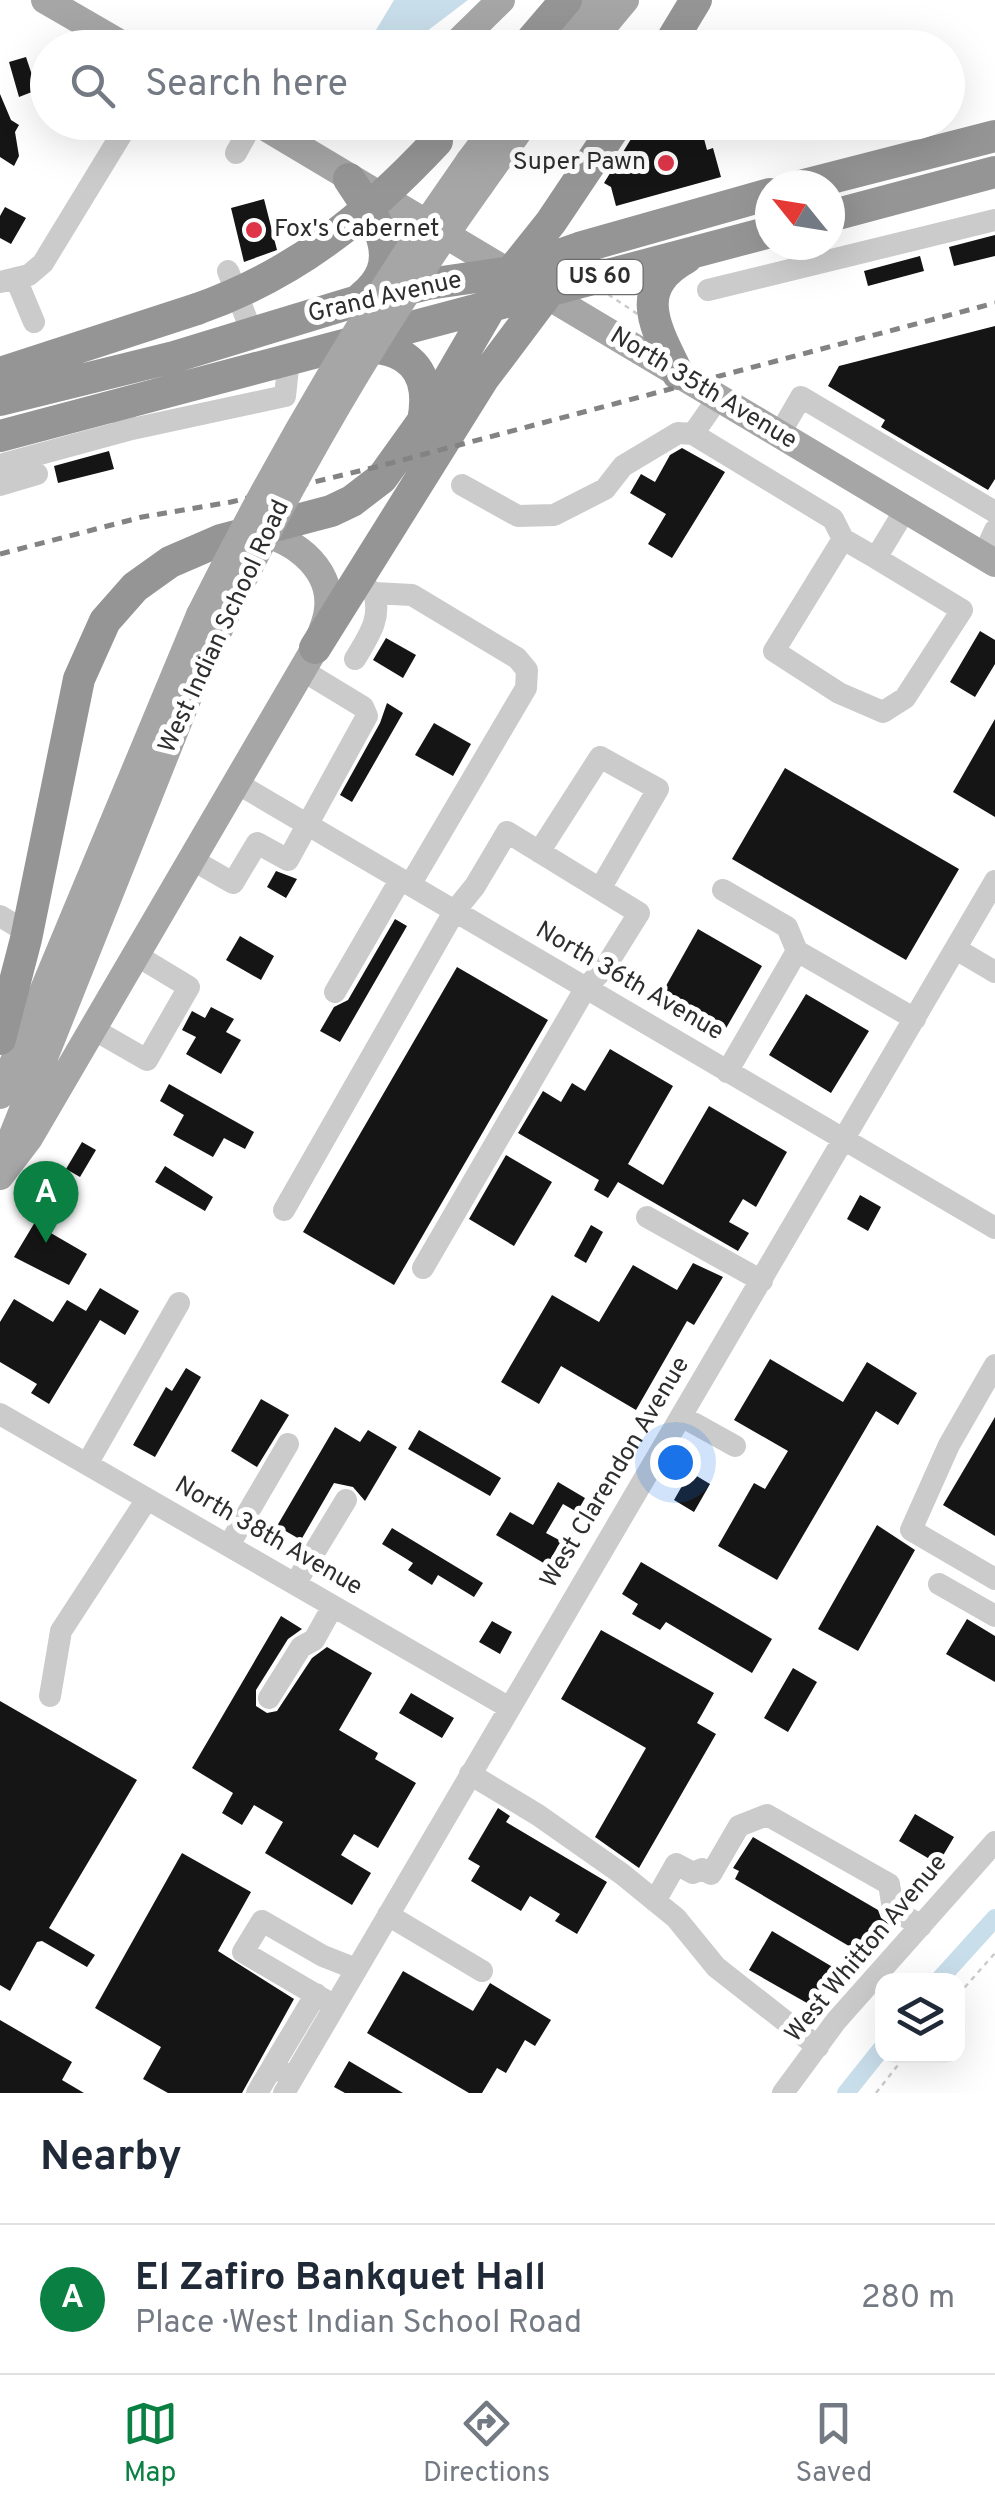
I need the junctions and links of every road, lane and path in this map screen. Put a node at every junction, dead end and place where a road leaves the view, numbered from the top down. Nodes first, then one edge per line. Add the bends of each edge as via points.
1 (45, 0) edge
2 (500, 0) edge
3 (566, 0) edge
4 (595, 0) edge
5 (624, 0) edge
6 (696, 0) edge
7 (97, 30) edge
8 (470, 30) edge
9 (541, 30) edge
10 (571, 30) edge
11 (600, 30) edge
12 (678, 30) edge
13 (995, 136) edge
14 (118, 140) edge
15 (248, 140) edge
16 (288, 140) edge
17 (438, 140) edge
18 (491, 140) edge
19 (506, 140) edge
20 (606, 140) edge
21 (236, 153) dead end
22 (995, 172) edge
23 (474, 173) junction
24 (845, 174) edge
25 (350, 179) junction
26 (578, 183) junction
27 (755, 198) edge
28 (845, 212) edge
29 (995, 220) edge
30 (551, 222) junction
31 (638, 232) junction
32 (755, 236) edge
33 (708, 249) junction
34 (551, 258) junction
35 (228, 271) dead end
36 (512, 272) junction
37 (8, 281) edge
38 (708, 290) dead end
39 (547, 294) junction
40 (351, 302) junction
41 (492, 307) junction
42 (34, 322) dead end
43 (252, 333) junction
44 (334, 347) junction
45 (118, 370) junction
46 (0, 374) edge
47 (678, 374) junction
48 (718, 398) junction
49 (0, 400) edge
50 (124, 412) junction
51 (423, 422) junction
52 (694, 434) junction
53 (779, 435) junction
54 (0, 436) edge
55 (0, 464) edge
56 (37, 474) dead end
57 (0, 485) edge
58 (462, 485) dead end
59 (904, 510) junction
60 (995, 512) edge
61 (995, 530) edge
62 (249, 532) junction
63 (843, 539) junction
64 (876, 558) junction
65 (989, 560) edge
66 (365, 587) junction
67 (355, 658) dead end
68 (308, 659) junction
69 (235, 782) junction
70 (306, 824) junction
71 (539, 852) junction
72 (191, 859) junction
73 (995, 881) edge
74 (405, 883) junction
75 (600, 889) junction
76 (723, 890) dead end
77 (454, 912) junction
78 (14, 924) edge
79 (956, 949) junction
80 (796, 951) junction
81 (136, 955) junction
82 (995, 972) edge
83 (585, 989) junction
84 (335, 992) dead end
85 (916, 1019) junction
86 (93, 1029) junction
87 (0, 1040) edge
88 (727, 1072) junction
89 (0, 1094) edge
90 (845, 1141) junction
91 (0, 1173) edge
92 (284, 1210) dead end
93 (646, 1216) dead end
94 (991, 1217) edge
95 (423, 1268) dead end
96 (762, 1282) junction
97 (179, 1303) dead end
98 (995, 1365) edge
99 (0, 1414) edge
100 (681, 1416) junction
101 (288, 1444) dead end
102 (735, 1446) dead end
103 (87, 1464) junction
104 (147, 1498) junction
105 (346, 1500) dead end
106 (228, 1546) junction
107 (995, 1579) edge
108 (295, 1584) junction
109 (939, 1584) dead end
110 (334, 1606) junction
111 (995, 1616) edge
112 (50, 1696) dead end
113 (269, 1698) dead end
114 (508, 1708) junction
115 (470, 1774) junction
116 (995, 1842) edge
117 (655, 1901) junction
118 (388, 1915) junction
119 (921, 1926) junction
120 (995, 1953) edge
121 (356, 1969) junction
122 (482, 1971) dead end
123 (965, 1987) edge
124 (325, 2000) junction
125 (818, 2046) junction
126 (900, 2063) edge
127 (283, 2079) edge
128 (257, 2093) edge
129 (783, 2093) edge
130 (876, 2093) edge

1 - 7 main road
2 - 8 main road
3 - 9 highway
4 - 10 main road
5 - 11 main road
6 - 12 highway
13 - 24 highway
14 - 37 street via 43,263
15 - 21 street
16 - 25 main road, North 35th Avenue
17 - 46 highway, bridge via 344,231 264,282
18 - 23 main road, West Indian School Road
19 - 23 main road, West Indian School Road
20 - 26 highway
22 - 28 highway
23 - 89 main road, West Indian School Road, bridge via 393,273 254,507 200,616
23 - 91 main road, West Indian School Road, bridge via 316,440 235,595 185,704
25 - 36 main road, North 35th Avenue
25 - 40 highway via 381,227 385,254 379,280
26 - 30 highway
26 - 31 highway via 578,209 592,224
27 - 31 highway, Grand Avenue / US 60
29 - 38 street
30 - 34 highway
30 - 36 highway
31 - 34 highway, Grand Avenue / US 60
32 - 33 highway, Grand Avenue / US 60
33 - 39 highway, Grand Avenue / US 60
33 - 47 highway via 667,271 654,294 654,326
34 - 36 highway, Grand Avenue / US 60
34 - 39 highway
35 - 43 street
36 - 39 main road, North 35th Avenue
36 - 40 highway, Grand Avenue / US 60
36 - 41 highway
37 - 42 street
39 - 41 highway, Grand Avenue / US 60
39 - 47 main road, North 35th Avenue
39 - 66 highway via 483,379
40 - 43 highway, Grand Avenue / US 60
41 - 44 highway, Grand Avenue / US 60
41 - 51 highway
43 - 45 highway, Grand Avenue / US 60
44 - 50 highway, Grand Avenue / US 60
44 - 51 highway via 383,347 415,366 426,394
45 - 49 highway, Grand Avenue / US 60
45 - 50 highway
47 - 48 main road, North 35th Avenue
48 - 52 street
48 - 53 main road, North 35th Avenue
50 - 54 highway, Grand Avenue / US 60
50 - 55 street
51 - 62 highway via 382,478 352,500
52 - 58 street via 678,433 623,466 605,489 554,515 518,516
52 - 63 street via 833,519
53 - 59 main road, North 35th Avenue
53 - 60 street via 801,397
56 - 57 street
59 - 64 street
59 - 65 main road, North 35th Avenue
61 - 65 street
62 - 68 main road via 278,536 318,571 328,612
62 - 78 highway via 152,573 118,605 94,641
63 - 64 street
63 - 64 street via 774,652 883,712 905,698 962,610
66 - 67 street via 378,606 376,624
66 - 68 highway
66 - 74 street via 412,595 527,670 526,688
68 - 69 main road
68 - 70 street via 367,716
69 - 70 street, North 36th Avenue
69 - 72 main road
70 - 72 street via 288,860 258,843 233,883
70 - 74 street, North 36th Avenue
71 - 75 street
71 - 75 street via 600,757 658,789
71 - 77 street via 507,832
72 - 81 main road
73 - 79 street, West Clarendon Avenue
74 - 77 street, North 36th Avenue
74 - 84 street
75 - 83 street via 639,913
76 - 80 street via 788,928
77 - 83 street, North 36th Avenue
77 - 92 street
78 - 87 highway
79 - 82 street
79 - 85 street, West Clarendon Avenue
80 - 85 street
80 - 88 street
81 - 86 main road
81 - 86 street via 189,987 147,1060
83 - 88 street, North 36th Avenue
83 - 95 street
85 - 90 street, West Clarendon Avenue
86 - 91 main road via 29,1138
88 - 90 street, North 36th Avenue
90 - 94 street, North 36th Avenue
90 - 96 street, West Clarendon Avenue
93 - 96 street
96 - 100 street, West Clarendon Avenue
97 - 103 street
98 - 107 street via 949,1444 911,1530
99 - 103 street, North 38th Avenue
100 - 102 street
100 - 114 street, West Clarendon Avenue
101 - 106 street
103 - 104 street, North 38th Avenue
104 - 106 street, North 38th Avenue
104 - 112 street via 61,1631
105 - 108 street
106 - 108 street, North 38th Avenue
108 - 110 street, North 38th Avenue
109 - 111 street
110 - 113 street
110 - 114 street, North 38th Avenue
114 - 115 street, West Clarendon Avenue
115 - 117 street
115 - 118 street, West Clarendon Avenue
116 - 119 street, West Whitton Avenue
117 - 119 street via 676,1864 711,1874 740,1826 767,1815 890,1884 893,1909
117 - 125 street via 716,1967
118 - 121 street, West Clarendon Avenue
118 - 122 street
119 - 125 street, West Whitton Avenue
120 - 123 path
121 - 124 street, West Clarendon Avenue
121 - 124 street via 262,1922 244,1952
124 - 127 street, West Clarendon Avenue
125 - 129 street, West Whitton Avenue
126 - 130 path
127 - 128 street, West Clarendon Avenue

